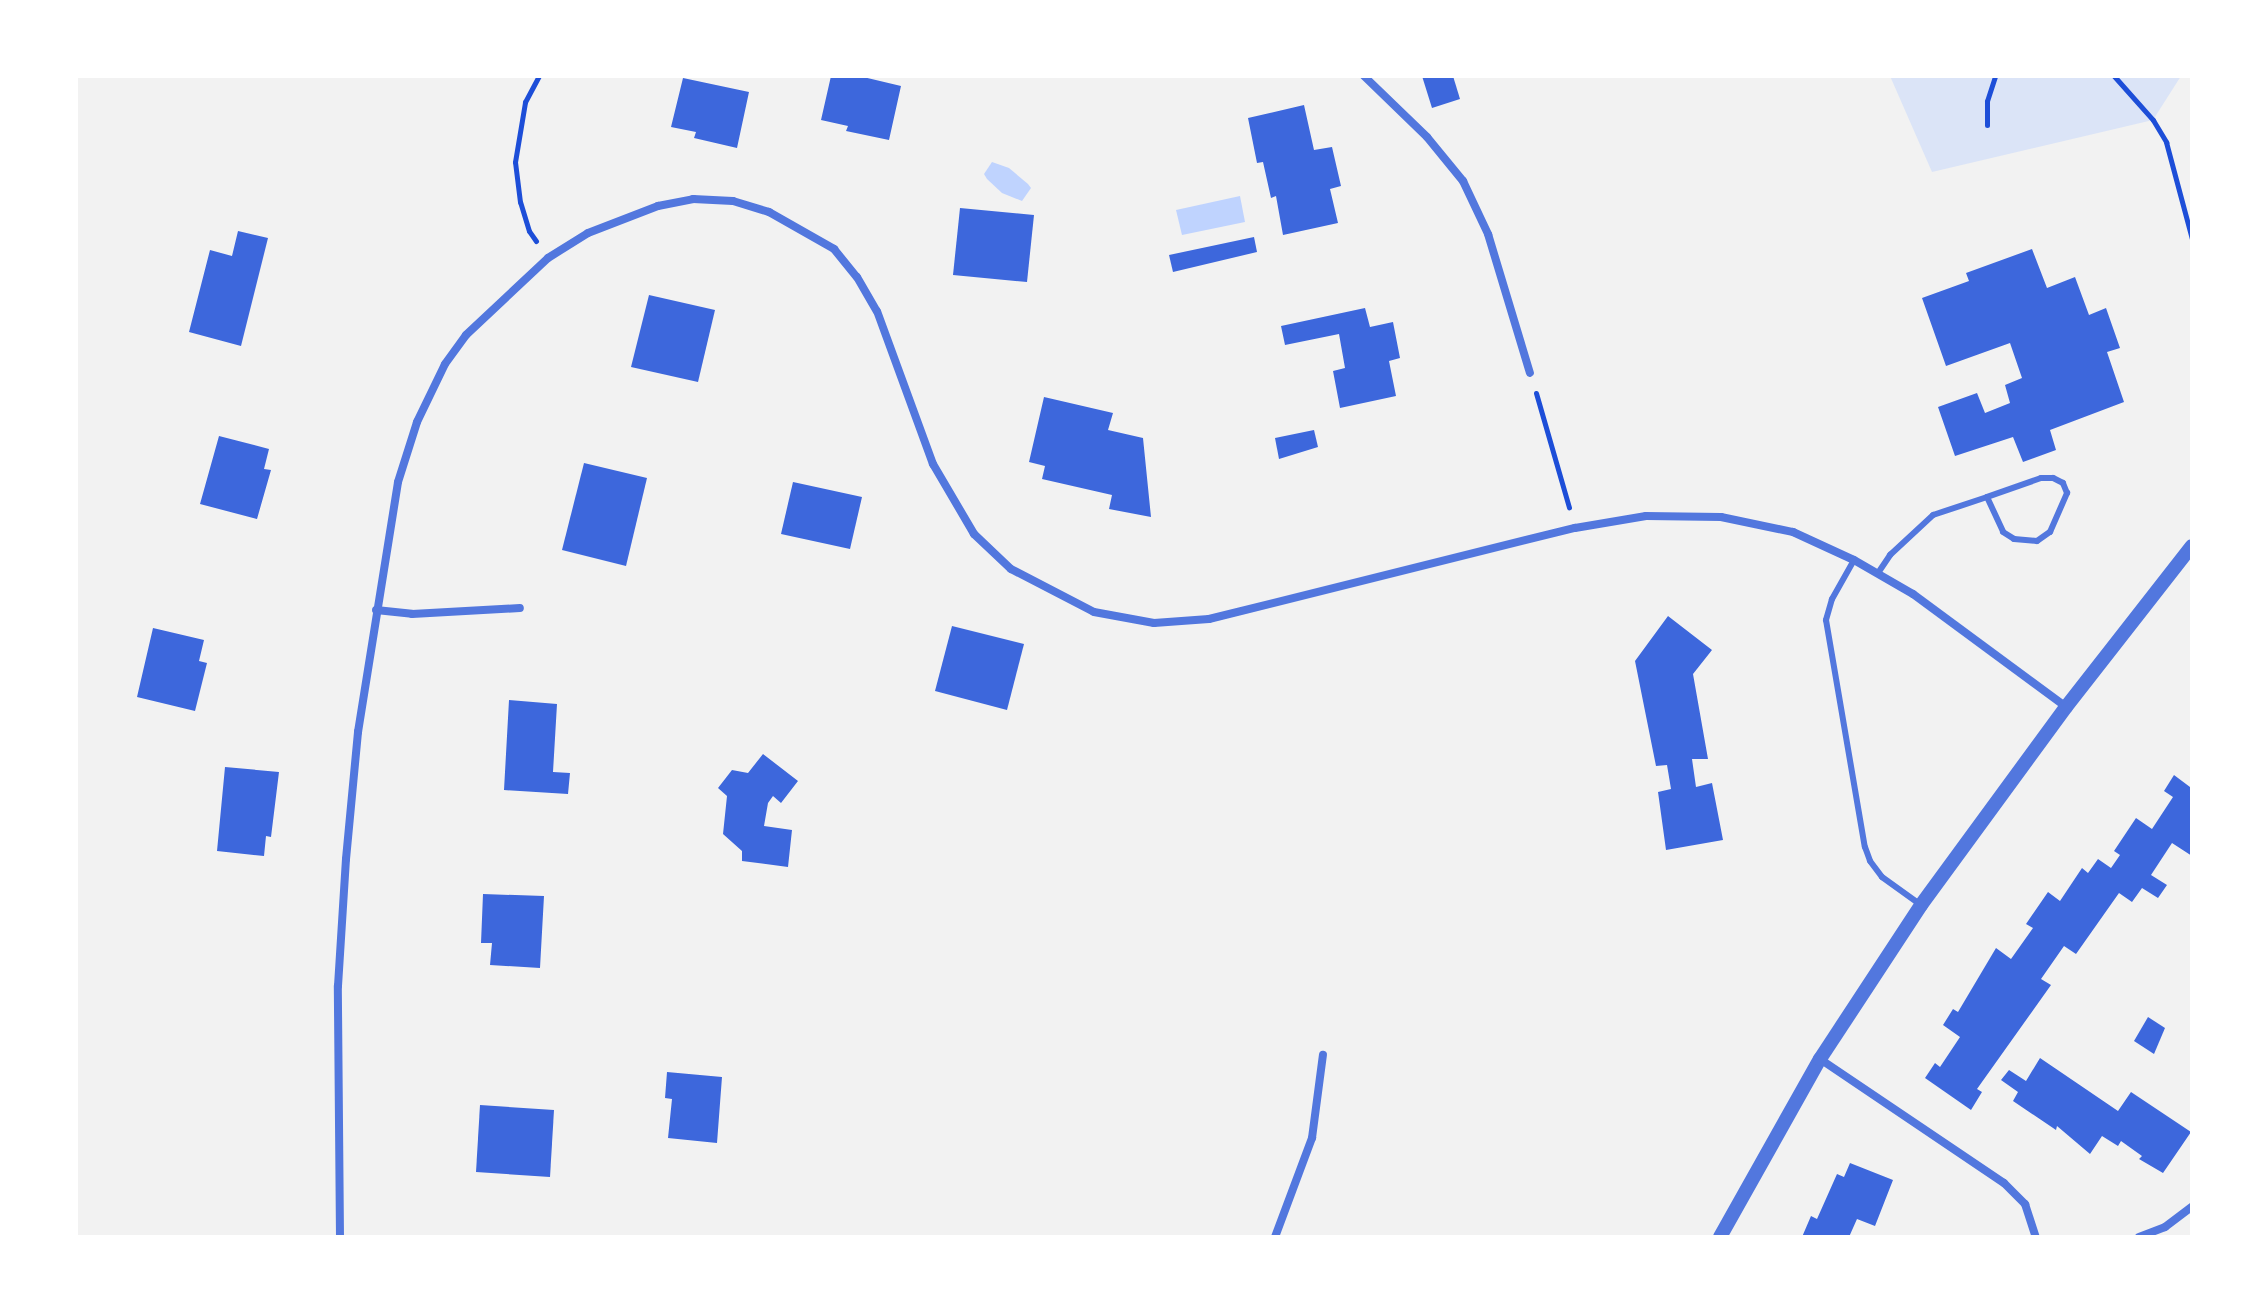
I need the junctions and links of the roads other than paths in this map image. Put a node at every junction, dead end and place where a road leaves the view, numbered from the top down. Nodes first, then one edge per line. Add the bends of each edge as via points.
1 (1364, 76) edge
2 (1530, 373) road end
3 (1987, 497) junction
4 (2192, 546) edge
5 (1854, 560) junction
6 (1878, 573) junction
7 (520, 608) dead end
8 (376, 610) junction
9 (2066, 707) junction
10 (1921, 905) junction
11 (1323, 1055) dead end
12 (1820, 1059) junction
13 (2192, 1207) edge
14 (340, 1237) edge
15 (1275, 1237) edge
16 (1720, 1237) edge
17 (2036, 1237) edge
18 (2139, 1237) edge

1 - 2 street via 1463,181 1488,234
3 - 3 lane via 2003,532 2037,541 2050,532 2067,493 2063,483 2041,478
3 - 6 lane via 1933,515
4 - 9 street
5 - 6 street
5 - 8 street via 1793,532 1721,517 1646,516 1575,528 1209,619 1154,623 1094,612 1011,569 974,534 933,464 877,311 834,249 769,212 733,201 693,199 623,217 548,258 493,306 445,364 417,422 398,482
5 - 10 lane via 1826,620 1865,847 1882,877
6 - 9 street
7 - 8 street via 412,614
8 - 14 street via 358,732 343,906 337,1112
9 - 10 street
10 - 12 street
11 - 15 street via 1312,1138
12 - 16 street
12 - 17 street via 2004,1183 2025,1204
13 - 18 street via 2165,1227

